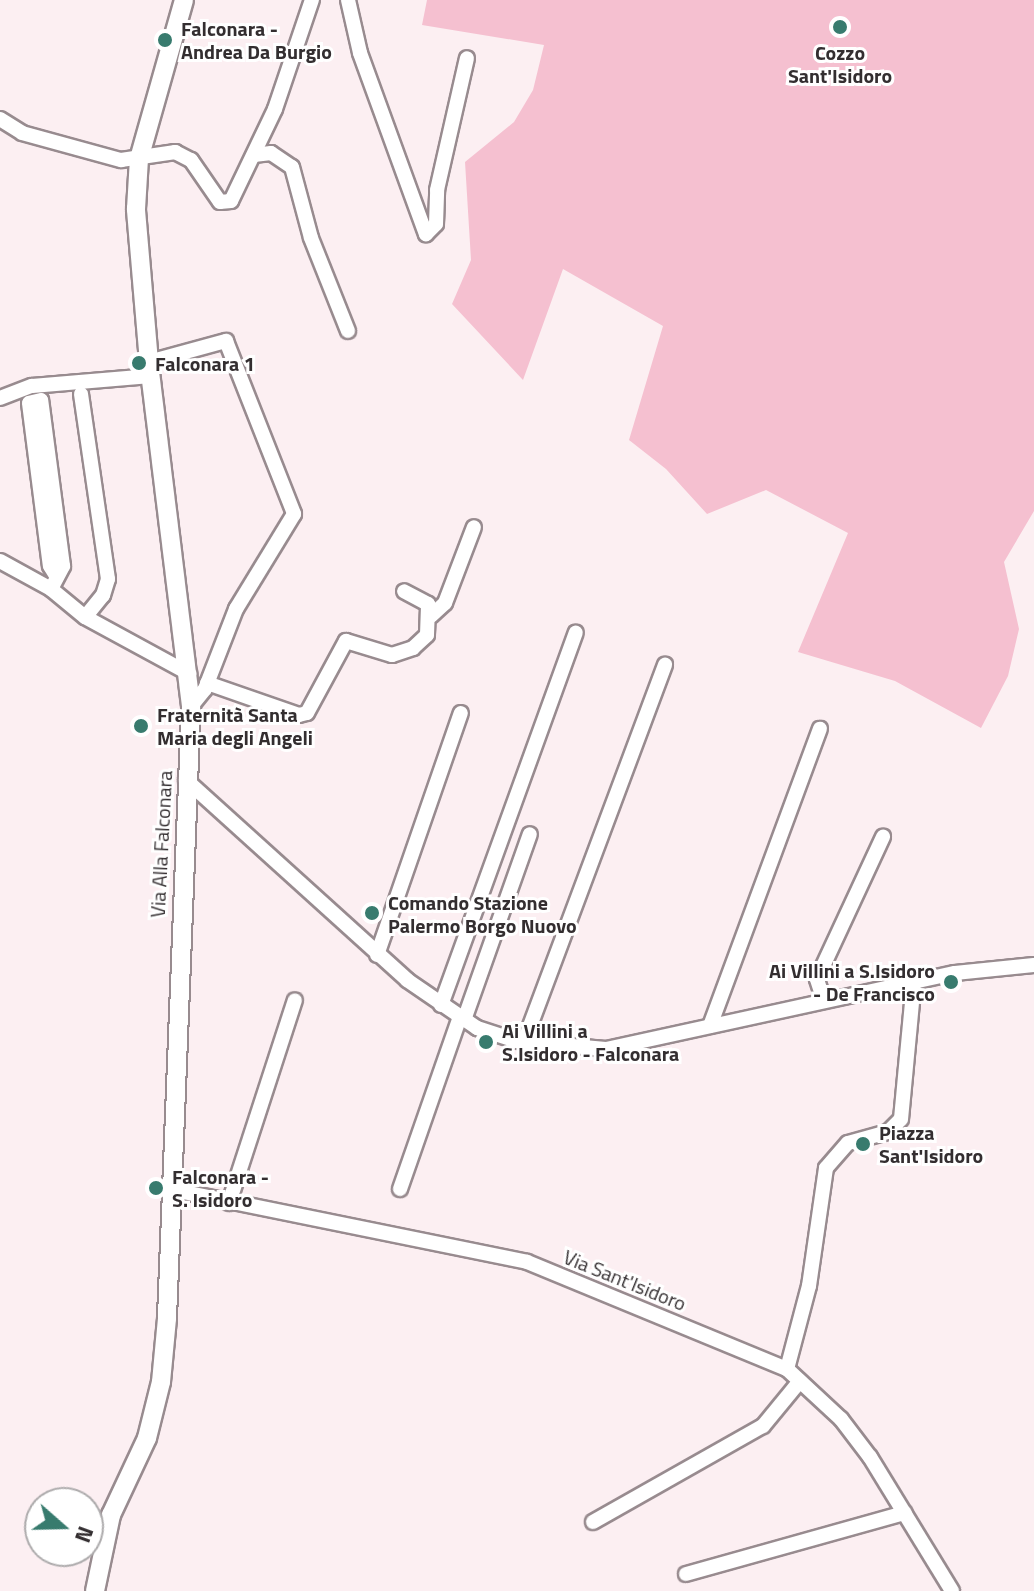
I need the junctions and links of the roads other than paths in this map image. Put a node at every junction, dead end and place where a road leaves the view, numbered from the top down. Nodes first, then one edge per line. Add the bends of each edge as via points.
1 (183, 0) edge
2 (312, 0) edge
3 (348, 0) edge
4 (467, 58) dead end
5 (0, 119) edge
6 (254, 155) junction
7 (139, 159) junction
8 (348, 331) dead end
9 (150, 369) junction
10 (81, 394) dead end
11 (0, 398) edge
12 (474, 527) dead end
13 (0, 561) edge
14 (54, 583) junction
15 (404, 591) dead end
16 (431, 616) junction
17 (85, 617) junction
18 (576, 633) dead end
19 (665, 664) dead end
20 (198, 678) junction
21 (461, 713) dead end
22 (820, 729) dead end
23 (186, 780) junction
24 (530, 834) dead end
25 (883, 837) dead end
26 (377, 955) junction
27 (1034, 965) edge
28 (914, 982) junction
29 (295, 1000) dead end
30 (824, 1001) junction
31 (441, 1005) junction
32 (462, 1018) junction
33 (710, 1026) junction
34 (524, 1042) junction
35 (169, 1189) junction
36 (400, 1189) dead end
37 (229, 1203) junction
38 (787, 1369) junction
39 (800, 1381) junction
40 (905, 1513) junction
41 (593, 1522) dead end
42 (686, 1574) dead end
43 (95, 1591) edge
44 (952, 1591) edge

1 - 7 street, Via Alla Falconara
2 - 6 street
3 - 4 street via 360,53 426,234 436,224 437,190
5 - 7 street via 22,133 121,160
6 - 7 street via 231,201 220,202 191,160 175,152
6 - 8 street via 271,153 292,167 311,238
7 - 9 street, Via Alla Falconara via 138,255
9 - 11 street via 32,386
9 - 20 street, Via Alla Falconara
9 - 20 street via 226,341 294,514
10 - 17 street via 108,579 103,595
12 - 16 street via 445,603
13 - 14 street
14 - 14 street via 63,566 41,400 29,403
14 - 17 street
15 - 16 street via 423,597
16 - 20 street via 427,635 403,652 377,653 346,641 307,713 299,715
17 - 20 street
18 - 31 street
19 - 34 street
20 - 23 street, Via Alla Falconara
21 - 26 street
22 - 33 street
23 - 26 street
23 - 35 street, Via Alla Falconara
24 - 32 street
25 - 30 street via 817,979
26 - 31 street
27 - 28 street
28 - 30 street
28 - 38 street via 901,1119 888,1132 848,1143 826,1168 809,1286
29 - 37 street
30 - 33 street
31 - 32 street
32 - 34 street
32 - 36 street
33 - 34 street via 606,1049
35 - 37 street, Via Sant'Isidoro
35 - 43 street, Via Alla Falconara via 161,1382 147,1438 111,1515
37 - 38 street, Via Sant'Isidoro via 527,1262
38 - 39 street, Via Sant'Isidoro
39 - 40 street, Via Sant'Isidoro via 841,1419
39 - 41 street via 763,1426
40 - 42 street
40 - 44 street, Via Sant'Isidoro

